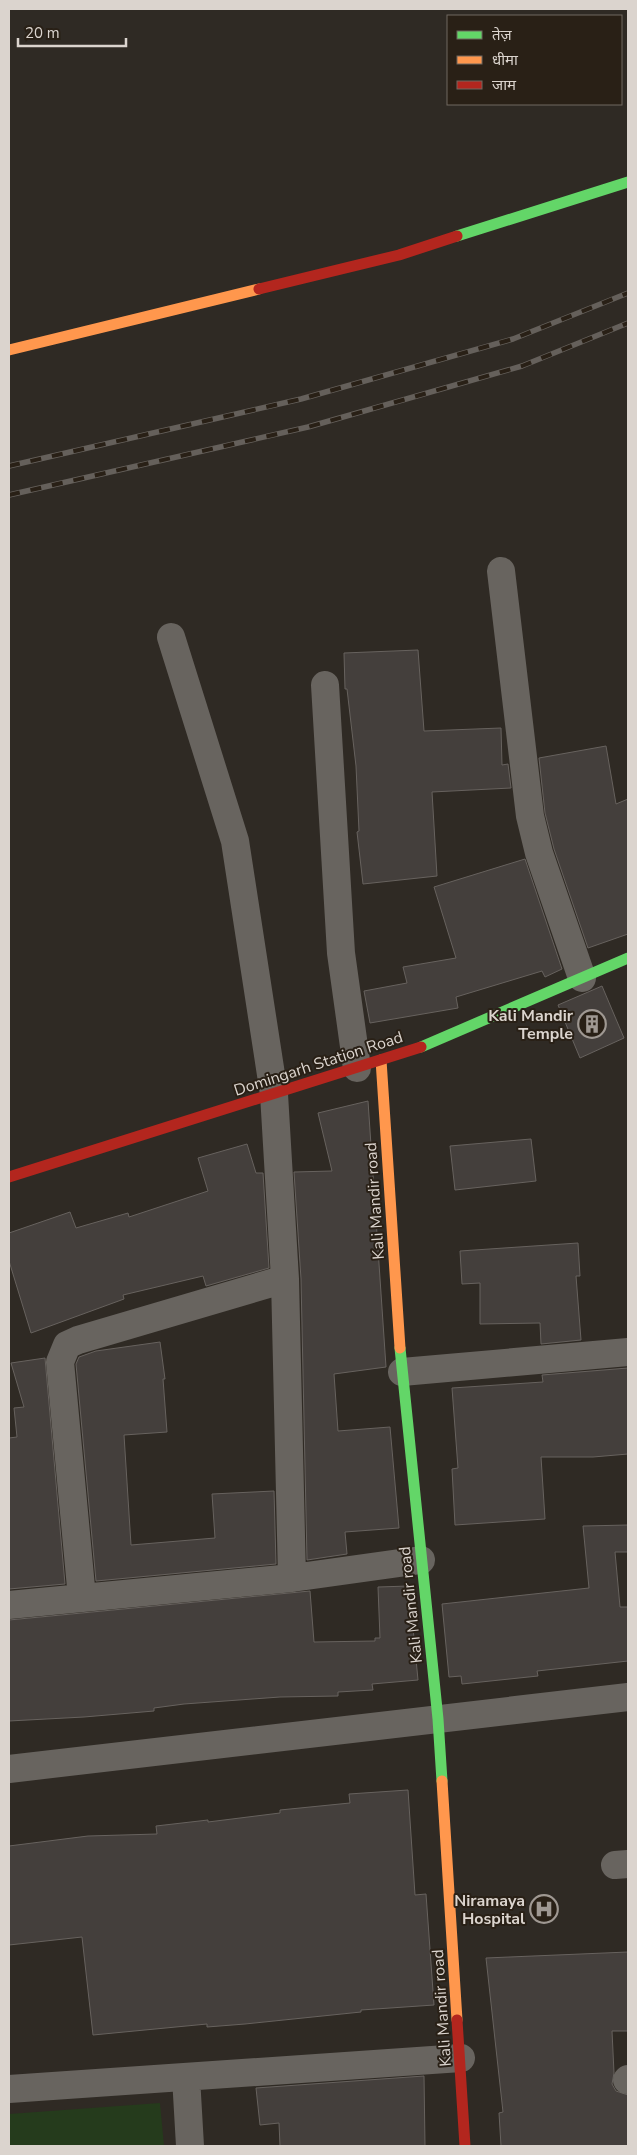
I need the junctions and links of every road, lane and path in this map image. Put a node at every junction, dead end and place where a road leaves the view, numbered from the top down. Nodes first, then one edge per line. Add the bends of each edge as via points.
1 (628, 182) edge
2 (9, 350) edge
3 (500, 570) dead end
4 (171, 637) dead end
5 (325, 685) dead end
6 (628, 958) edge
7 (582, 978) junction
8 (369, 1064) junction
9 (274, 1094) junction
10 (9, 1177) edge
11 (286, 1279) junction
12 (628, 1352) edge
13 (402, 1372) junction
14 (421, 1560) junction
15 (292, 1578) junction
16 (82, 1598) junction
17 (9, 1605) edge
18 (628, 1697) edge
19 (438, 1719) junction
20 (9, 1769) edge
21 (461, 2058) junction
22 (186, 2077) junction
23 (9, 2089) edge
24 (190, 2146) edge
25 (465, 2146) edge

1 - 2 street via 399,255
3 - 7 street via 530,816 539,853
4 - 9 street via 235,841
5 - 8 street via 341,953
6 - 7 street, Domingarh Station Road
7 - 8 street, Domingarh Station Road via 411,1051
8 - 9 street, Domingarh Station Road
8 - 13 street, Kali Mandir road
9 - 10 street, Domingarh Station Road
9 - 11 street
11 - 15 street
11 - 16 street via 78,1340 67,1346 60,1362
12 - 13 street
13 - 14 street, Kali Mandir road
14 - 15 street
14 - 19 street, Kali Mandir road
15 - 16 street
16 - 17 street
18 - 19 street
19 - 20 street
19 - 21 street, Kali Mandir road
21 - 22 street
21 - 25 street, Kali Mandir road
22 - 23 street
22 - 24 street

